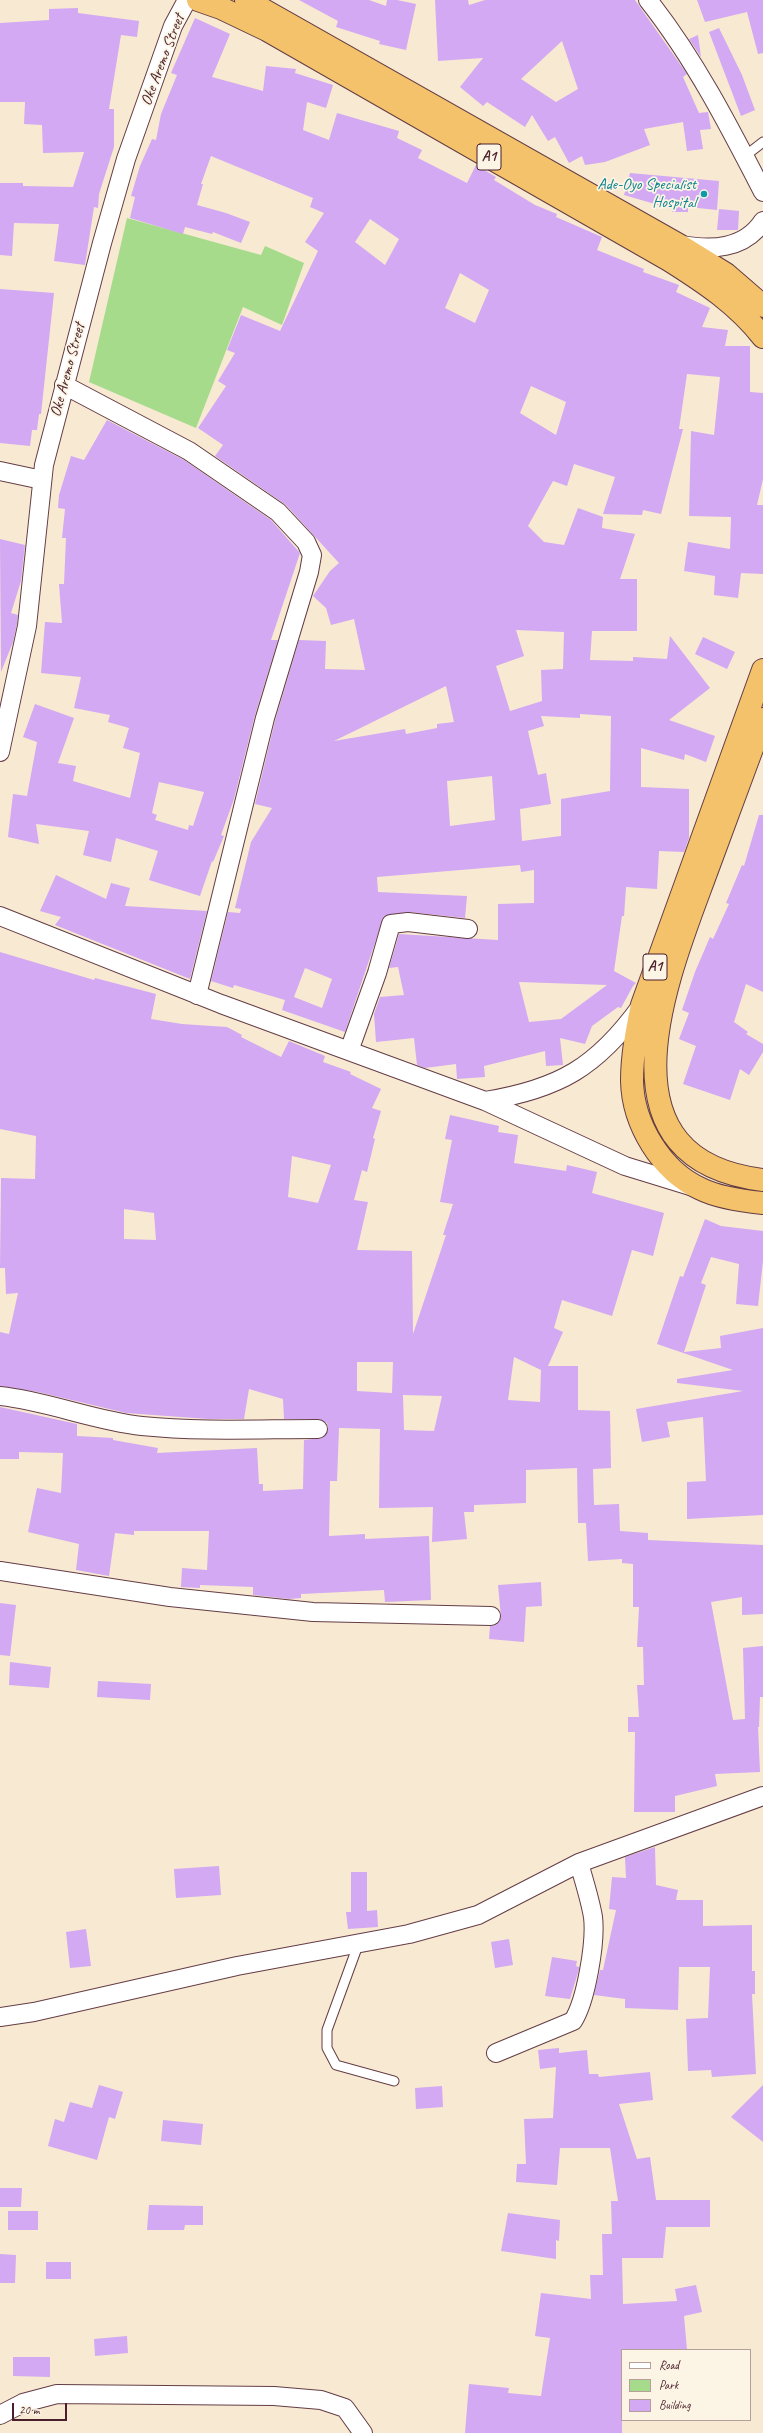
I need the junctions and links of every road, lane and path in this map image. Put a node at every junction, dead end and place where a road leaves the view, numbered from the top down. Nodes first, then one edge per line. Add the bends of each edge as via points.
1 (187, 0) edge
2 (198, 0) edge
3 (246, 0) edge
4 (648, 0) edge
5 (763, 142) edge
6 (745, 156) junction
7 (763, 192) edge
8 (763, 221) edge
9 (679, 245) junction
10 (763, 306) edge
11 (763, 337) edge
12 (64, 385) junction
13 (0, 471) edge
14 (42, 480) junction
15 (763, 670) edge
16 (763, 719) edge
17 (0, 752) edge
18 (741, 753) junction
19 (0, 916) edge
20 (468, 928) dead end
21 (197, 995) junction
22 (642, 1005) junction
23 (349, 1051) junction
24 (485, 1102) junction
25 (763, 1180) edge
26 (701, 1189) junction
27 (763, 1203) edge
28 (0, 1396) edge
29 (318, 1429) dead end
30 (0, 1571) edge
31 (491, 1616) dead end
32 (763, 1796) edge
33 (579, 1863) junction
34 (358, 1945) junction
35 (0, 2017) edge
36 (496, 2053) dead end
37 (394, 2081) dead end
38 (0, 2415) edge
39 (363, 2433) edge

1 - 12 street, Oke Aremo Street via 173,26 126,159
2 - 11 highway, A1 via 267,30 669,260 714,289 751,321
3 - 9 highway, A1
4 - 6 street via 670,28
5 - 6 lane
6 - 7 street
8 - 9 street via 747,237 731,246 714,249
9 - 10 highway, A1 via 726,274
12 - 14 street, Oke Aremo Street
12 - 21 street via 188,451 265,503 278,512 306,542 312,555 265,718
13 - 14 street
14 - 17 street, Oke Aremo Street via 27,626
15 - 18 highway, A1
16 - 18 highway, A1
18 - 22 highway, A1
18 - 25 highway, A1 via 674,961 656,1036 654,1076 660,1110 673,1136 692,1155 720,1170
19 - 21 street
20 - 23 street via 408,922 391,924 377,973
21 - 23 street
22 - 24 street via 627,1026 587,1066 537,1089
22 - 26 highway, A1 via 634,1044 632,1082 638,1115 652,1146 671,1169
23 - 24 street
24 - 26 street via 625,1166
26 - 27 highway, A1 via 740,1200
28 - 29 street via 93,1418 142,1426
30 - 31 street via 170,1597 313,1612
32 - 33 street
33 - 34 street via 478,1915
33 - 36 street via 593,1917 592,1945 580,2010 573,2022
34 - 35 street via 237,1966 41,2011
34 - 37 lane via 327,2030 328,2048 336,2065
38 - 39 street via 23,2403 57,2394 274,2396 321,2400 345,2408

